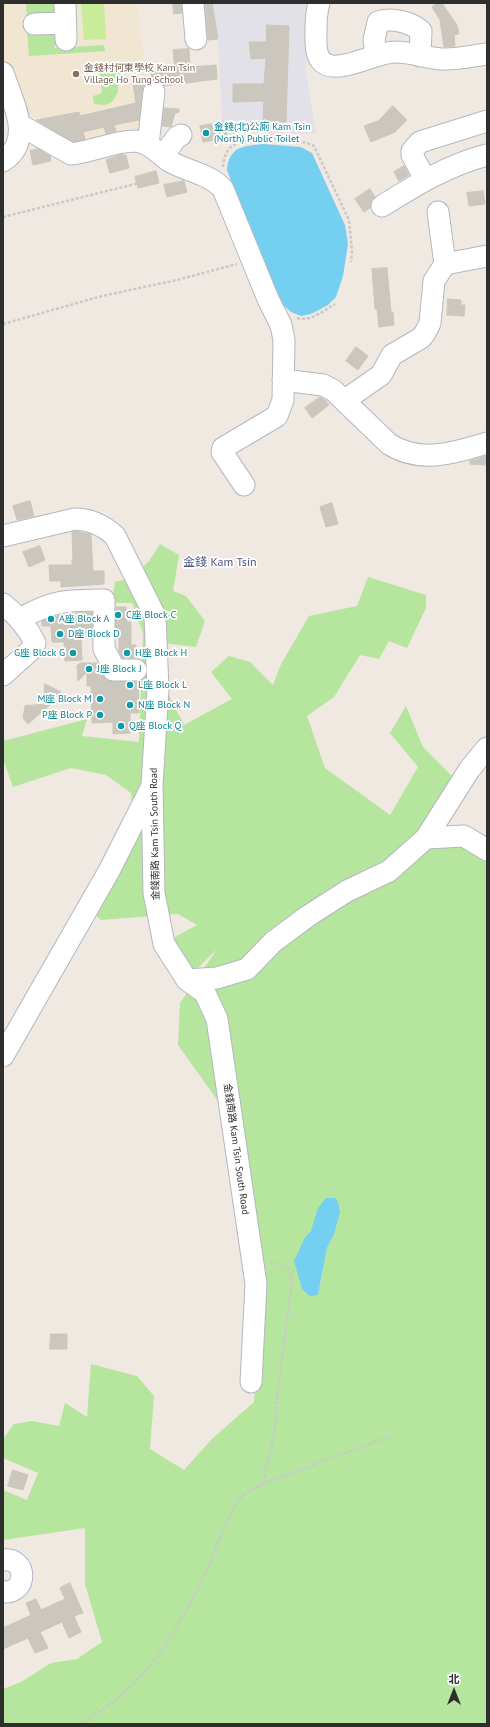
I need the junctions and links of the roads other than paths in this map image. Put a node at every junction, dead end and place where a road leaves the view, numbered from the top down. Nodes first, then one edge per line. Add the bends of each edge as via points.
1 (193, 3) edge
2 (319, 3) edge
3 (65, 22) edge
4 (34, 24) dead end
5 (196, 39) dead end
6 (487, 54) edge
7 (376, 55) junction
8 (420, 56) junction
9 (3, 73) edge
10 (154, 92) dead end
11 (487, 121) edge
12 (20, 125) junction
13 (181, 135) dead end
14 (155, 150) junction
15 (487, 155) edge
16 (3, 161) edge
17 (425, 179) junction
18 (382, 206) dead end
19 (438, 212) dead end
20 (487, 256) edge
21 (445, 264) junction
22 (284, 380) junction
23 (345, 400) junction
24 (487, 443) edge
25 (244, 485) dead end
26 (3, 536) edge
27 (3, 604) edge
28 (20, 619) junction
29 (136, 670) dead end
30 (3, 676) edge
31 (487, 748) edge
32 (152, 785) junction
33 (426, 838) junction
34 (487, 850) edge
35 (187, 980) junction
36 (3, 1056) edge
37 (251, 1382) dead end
38 (3, 1560) edge
39 (3, 1592) edge

1 - 5 street
2 - 7 street via 316,12 316,48 324,64 342,67
3 - 4 street
6 - 8 street via 452,59
7 - 8 street via 397,52
7 - 8 street via 374,40 378,22 391,20 417,27 421,31
9 - 12 street
10 - 14 street
11 - 17 street via 420,142 412,155
12 - 14 street via 71,154 134,141
12 - 16 street via 17,146
13 - 14 street
14 - 22 street via 170,161 223,189 284,332
15 - 17 street via 471,159
17 - 18 street
19 - 21 street
20 - 21 street
21 - 23 street via 434,281 430,322 425,333 392,355 381,376
22 - 23 street via 324,385
22 - 25 street via 283,400 277,416 223,448 222,452
23 - 24 street via 398,450 439,455 454,454
26 - 32 street, 金錢南路 Kam Tsin South Road via 75,519 84,519 105,527 115,536 155,616 158,689
27 - 28 street
28 - 29 street via 61,601 104,600 104,649 113,670
28 - 30 street via 35,643
31 - 33 street via 469,770
32 - 35 street, 金錢南路 Kam Tsin South Road via 154,893 164,944
32 - 36 street via 109,871
33 - 34 street via 464,836
33 - 35 street via 389,870 347,891 308,916 273,942 247,968 217,978
35 - 37 street, 金錢南路 Kam Tsin South Road via 205,993 217,1019 256,1293
38 - 39 street via 16,1562 23,1576 15,1590

